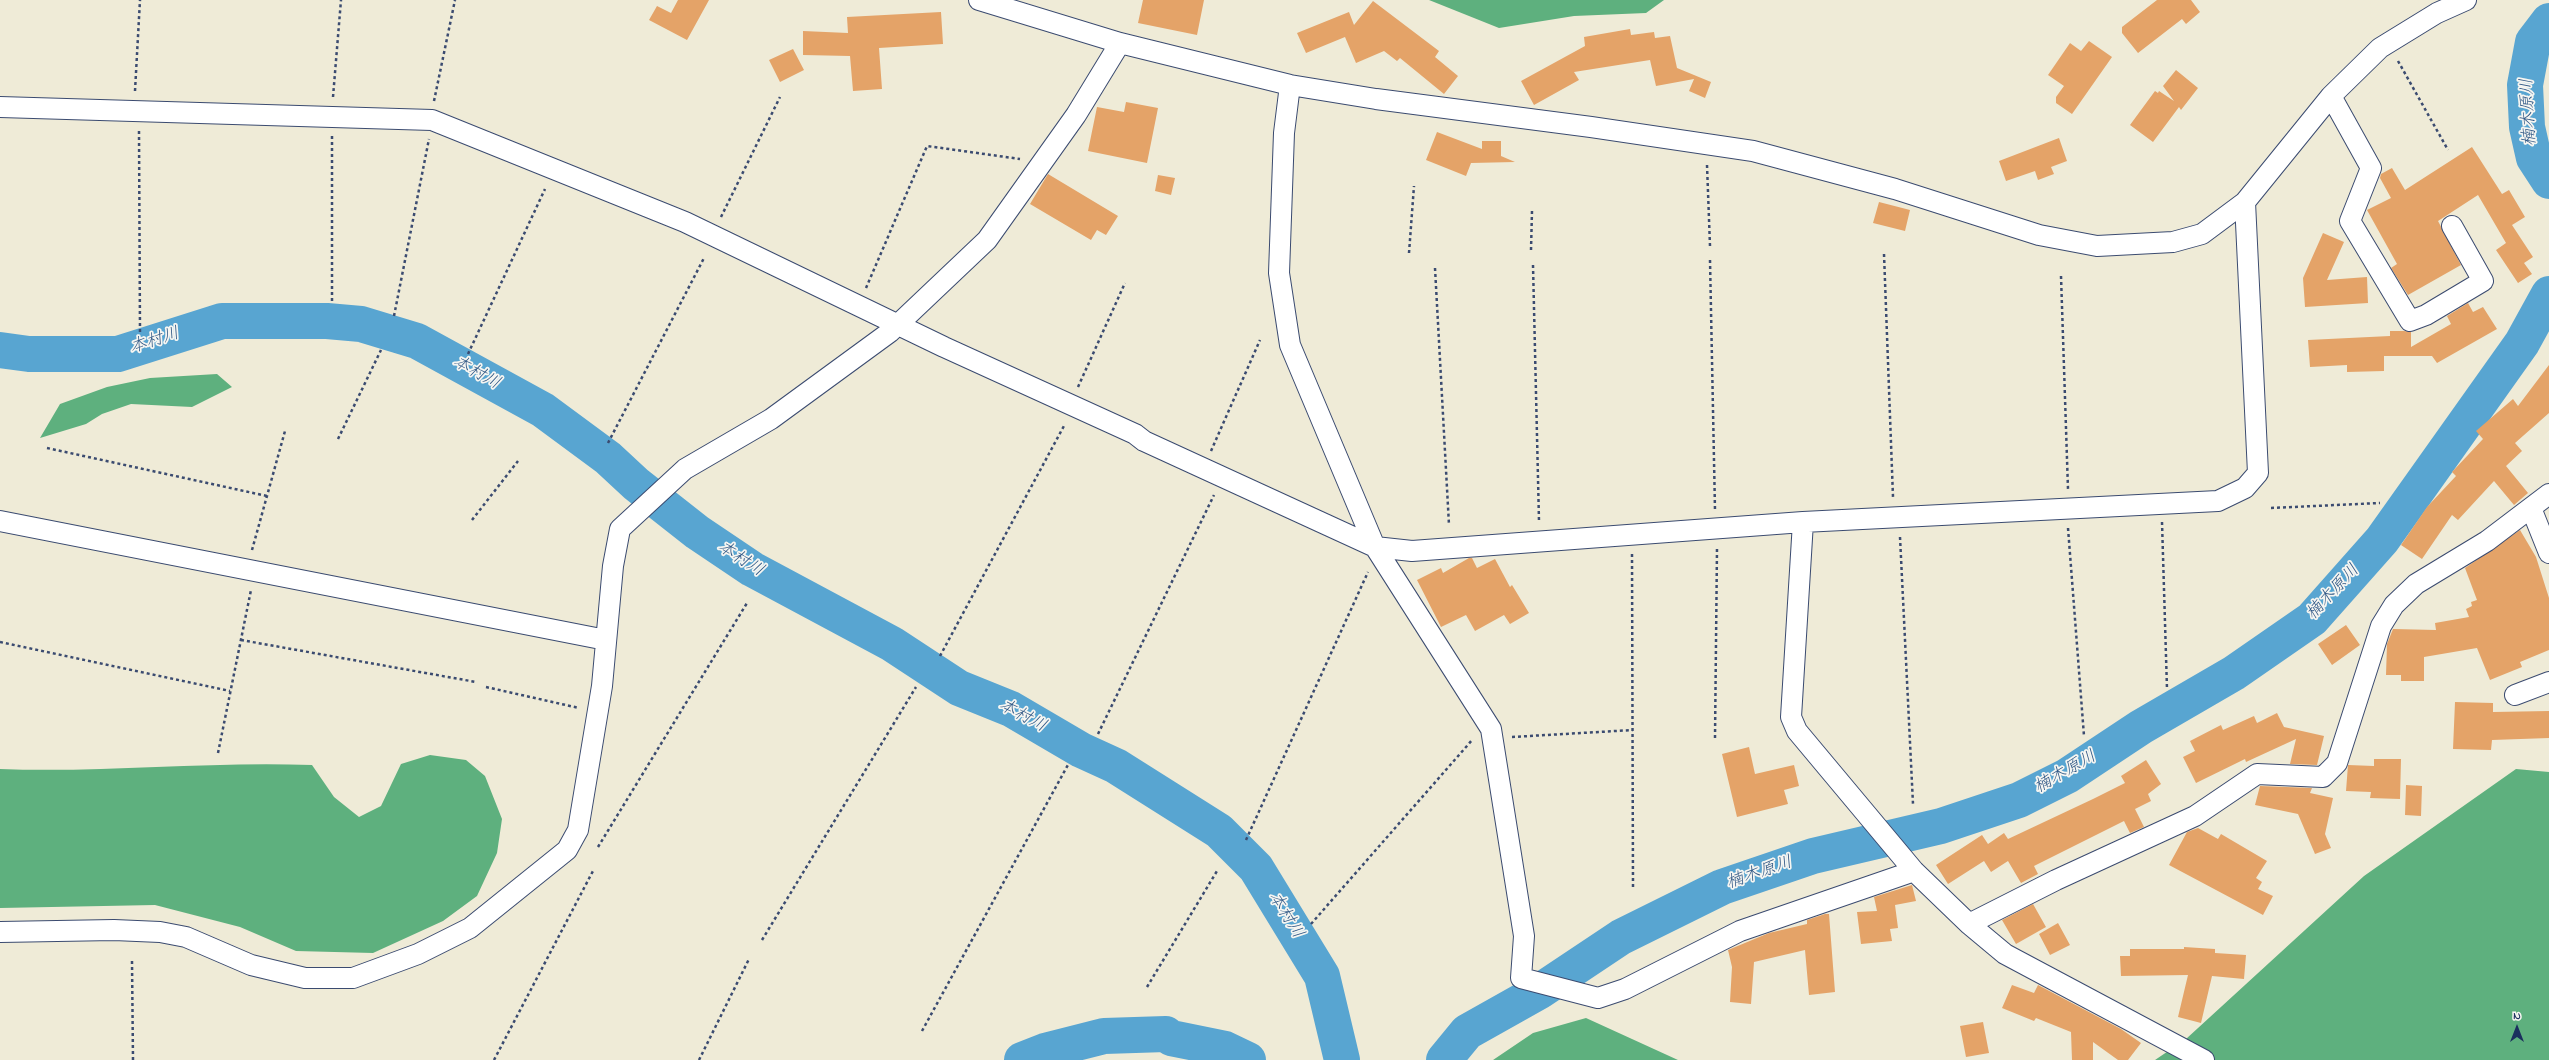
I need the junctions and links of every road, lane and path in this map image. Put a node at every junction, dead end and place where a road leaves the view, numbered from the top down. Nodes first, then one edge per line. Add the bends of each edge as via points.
1 (140, 0) edge
2 (341, 0) edge
3 (455, 0) edge
4 (979, 0) edge
5 (2466, 0) edge
6 (2432, 7) edge
7 (1120, 43) junction
8 (2395, 55) dead end
9 (1290, 84) junction
10 (2331, 96) junction
11 (780, 97) dead end
12 (135, 98) dead end
13 (332, 103) dead end
14 (433, 106) dead end
15 (0, 107) edge
16 (139, 130) dead end
17 (332, 136) dead end
18 (430, 138) dead end
19 (2448, 150) dead end
20 (1023, 159) dead end
21 (1707, 164) dead end
22 (1414, 186) dead end
23 (545, 189) dead end
24 (2245, 202) junction
25 (1532, 211) dead end
26 (720, 218) dead end
27 (2452, 226) dead end
28 (1710, 246) dead end
29 (1531, 250) dead end
30 (1409, 252) dead end
31 (1884, 254) dead end
32 (704, 258) dead end
33 (1710, 260) dead end
34 (1533, 265) dead end
35 (1435, 268) dead end
36 (2061, 276) dead end
37 (1125, 284) dead end
38 (864, 293) dead end
39 (332, 302) dead end
40 (394, 316) dead end
41 (898, 324) junction
42 (140, 333) dead end
43 (1260, 340) dead end
44 (381, 350) dead end
45 (468, 354) dead end
46 (1078, 389) dead end
47 (1066, 422) dead end
48 (285, 431) dead end
49 (338, 439) dead end
50 (608, 443) dead end
51 (47, 448) dead end
52 (1208, 459) dead end
53 (518, 461) dead end
54 (2068, 491) dead end
55 (1215, 493) dead end
56 (2549, 494) edge
57 (267, 496) junction
58 (1894, 498) dead end
59 (2380, 503) dead end
60 (2271, 508) dead end
61 (2531, 508) junction
62 (1715, 514) dead end
63 (472, 520) dead end
64 (0, 521) edge
65 (1539, 521) dead end
66 (1803, 522) junction
67 (2162, 522) dead end
68 (1449, 525) dead end
69 (2068, 528) dead end
70 (1900, 537) dead end
71 (1717, 546) dead end
72 (1374, 547) junction
73 (1632, 549) dead end
74 (252, 552) dead end
75 (2549, 553) edge
76 (1369, 569) dead end
77 (251, 589) dead end
78 (747, 603) dead end
79 (241, 640) junction
80 (606, 640) junction
81 (0, 642) edge
82 (940, 656) dead end
83 (476, 682) dead end
84 (2549, 682) edge
85 (486, 687) dead end
86 (916, 687) dead end
87 (2168, 689) dead end
88 (230, 691) junction
89 (2515, 694) dead end
90 (580, 708) dead end
91 (1633, 730) junction
92 (1098, 734) dead end
93 (1477, 734) dead end
94 (2084, 736) dead end
95 (1505, 738) dead end
96 (1716, 738) dead end
97 (218, 752) dead end
98 (1069, 763) dead end
99 (1913, 804) dead end
100 (1246, 840) dead end
101 (598, 847) dead end
102 (1909, 866) junction
103 (594, 869) dead end
104 (1217, 871) dead end
105 (1633, 887) dead end
106 (1311, 924) dead end
107 (1969, 924) junction
108 (0, 932) edge
109 (762, 940) dead end
110 (749, 959) dead end
111 (132, 961) dead end
112 (1147, 987) dead end
113 (922, 1031) dead end
114 (133, 1060) edge
115 (494, 1060) edge
116 (699, 1060) edge
117 (2204, 1060) edge

1 - 12 path
2 - 13 path
3 - 14 path
4 - 7 street
5 - 6 street
6 - 10 street via 2380,48
7 - 9 street
7 - 41 street via 1076,116 987,240
8 - 19 path
9 - 24 street via 1376,99 1753,151 1896,189 2039,235 2097,246 2173,242 2202,234
9 - 72 street via 1284,133 1279,273 1290,345
10 - 24 street
10 - 27 street via 2371,168 2350,221 2410,321 2426,315 2483,280
11 - 26 path
15 - 41 street via 432,120 686,222
16 - 42 path
17 - 39 path
18 - 40 path
20 - 38 path via 927,146
21 - 28 path
22 - 30 path
23 - 45 path
24 - 66 street via 2258,473 2245,488 2218,501
25 - 29 path
31 - 58 path
32 - 50 path
33 - 62 path
34 - 65 path
35 - 68 path
36 - 54 path
37 - 46 path
41 - 72 street
41 - 80 street via 771,419 685,469 620,529
43 - 52 path
44 - 49 path
47 - 82 path
48 - 57 path
51 - 57 path
53 - 63 path
55 - 92 path
56 - 61 street
57 - 74 path
59 - 60 path
61 - 75 street
61 - 107 street via 2486,541 2416,584 2394,605 2381,626 2337,763 2323,777 2257,774 2195,816 2056,880
64 - 80 street
66 - 72 street via 1412,551
66 - 102 street via 1791,717 1797,731
67 - 87 path
69 - 94 path
70 - 99 path
71 - 96 path
72 - 102 street via 1491,729 1524,936 1521,978 1598,998 1626,989 1740,931
73 - 91 path
76 - 100 path
77 - 79 path
78 - 101 path
79 - 83 path
79 - 88 path
80 - 108 street via 602,686 578,830 567,850 470,928 418,954 353,978 305,978 252,965 186,937 160,932
81 - 88 path
84 - 89 street
85 - 90 path
86 - 109 path
88 - 97 path
91 - 95 path
91 - 105 path
93 - 106 path
98 - 113 path
102 - 107 street
103 - 115 path
104 - 112 path
107 - 117 street via 2005,954
110 - 116 path
111 - 114 path

